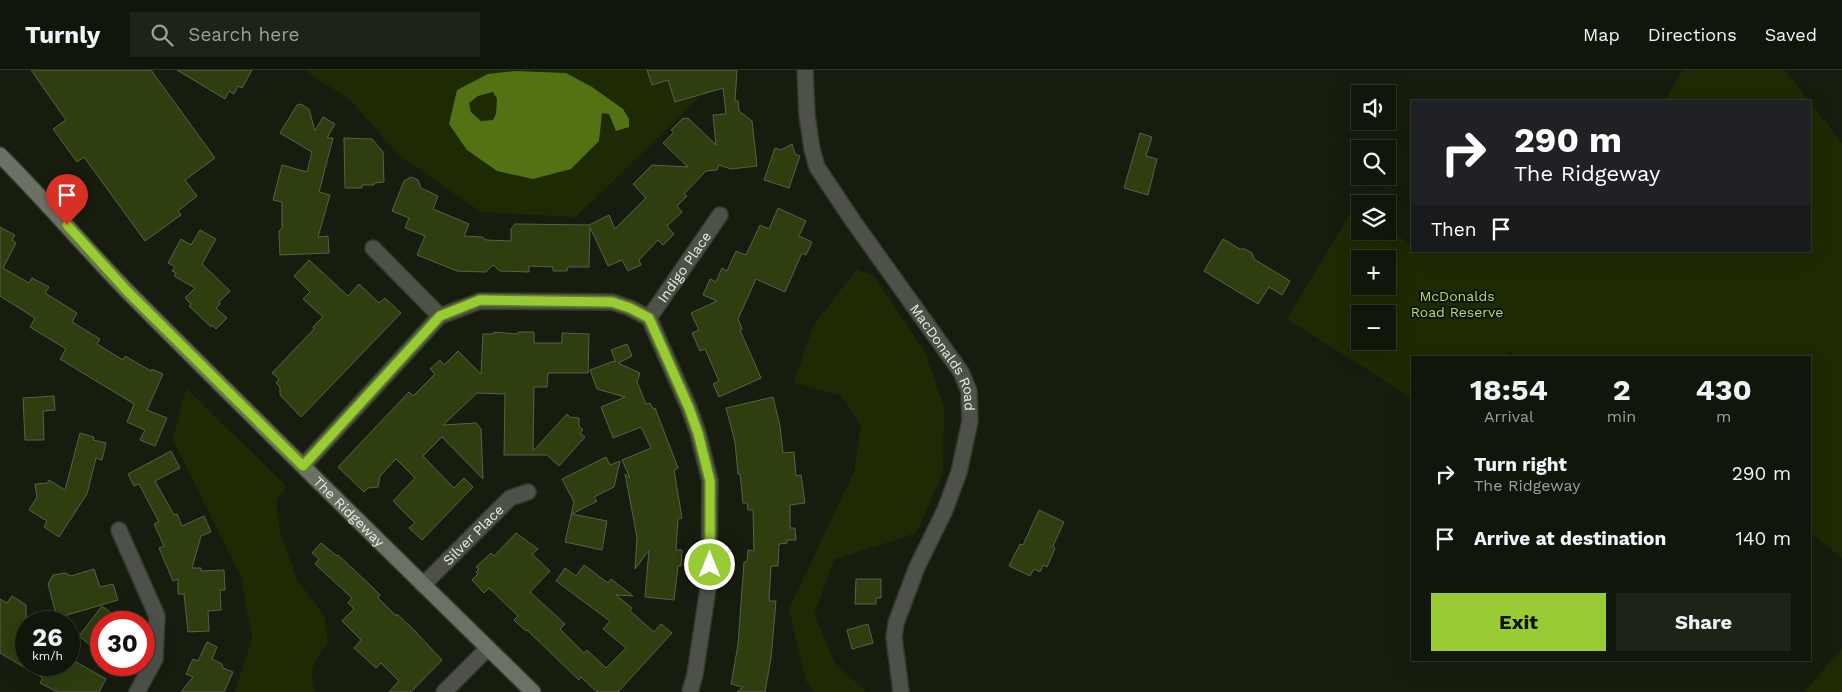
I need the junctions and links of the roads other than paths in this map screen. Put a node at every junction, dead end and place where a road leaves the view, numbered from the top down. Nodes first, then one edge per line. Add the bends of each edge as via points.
1 (805, 70) edge
2 (0, 155) edge
3 (720, 215) dead end
4 (373, 248) dead end
5 (440, 316) junction
6 (649, 318) junction
7 (303, 466) junction
8 (528, 492) dead end
9 (119, 530) dead end
10 (423, 584) junction
11 (488, 648) junction
12 (137, 692) edge
13 (444, 692) edge
14 (533, 692) edge
15 (690, 692) edge
16 (901, 692) edge

1 - 16 street, MacDonalds Road via 807,115 817,167 961,372 969,391 970,421 959,472 896,623 895,658
2 - 7 street, The Ridgeway via 128,292
3 - 6 street, Indigo Place
4 - 5 street
5 - 6 street via 480,300 612,302
5 - 7 street
6 - 15 street via 689,408 710,481 709,582
7 - 10 street, The Ridgeway
8 - 10 street, Silver Place via 510,498
9 - 12 street via 156,616 155,658
10 - 11 street, The Ridgeway
11 - 13 street
11 - 14 street, The Ridgeway

